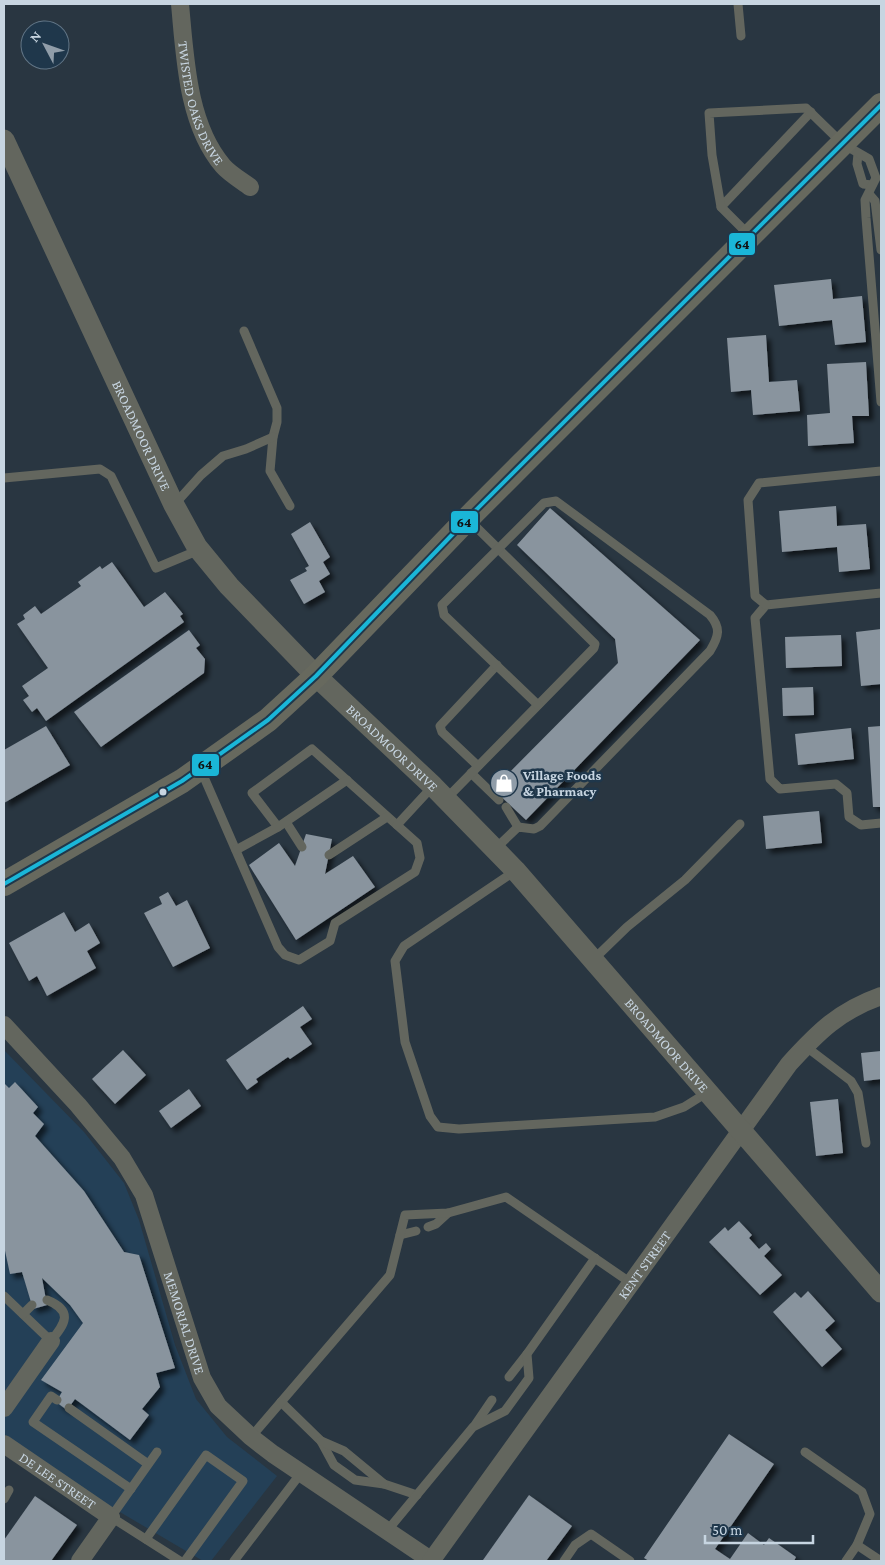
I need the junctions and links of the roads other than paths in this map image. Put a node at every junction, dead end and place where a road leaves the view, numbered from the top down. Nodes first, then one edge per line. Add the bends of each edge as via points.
1 (180, 4) edge
2 (738, 4) edge
3 (742, 36) dead end
4 (881, 105) edge
5 (811, 112) junction
6 (4, 140) edge
7 (850, 149) junction
8 (250, 187) dead end
9 (870, 190) junction
10 (721, 207) junction
11 (750, 236) junction
12 (881, 240) edge
13 (881, 250) edge
14 (244, 331) dead end
15 (881, 402) edge
16 (273, 437) junction
17 (881, 470) edge
18 (4, 478) edge
19 (174, 505) junction
20 (290, 506) dead end
21 (468, 519) junction
22 (498, 548) junction
23 (199, 550) junction
24 (881, 593) edge
25 (766, 605) junction
26 (497, 666) junction
27 (316, 676) junction
28 (538, 704) junction
29 (200, 768) junction
30 (474, 769) junction
31 (347, 780) junction
32 (440, 792) junction
33 (387, 817) junction
34 (881, 823) edge
35 (282, 824) junction
36 (740, 824) dead end
37 (397, 825) junction
38 (518, 827) junction
39 (302, 847) dead end
40 (236, 850) junction
41 (494, 850) junction
42 (329, 855) dead end
43 (516, 870) junction
44 (4, 884) edge
45 (594, 958) junction
46 (881, 996) edge
47 (4, 1025) edge
48 (805, 1046) junction
49 (708, 1092) junction
50 (740, 1130) junction
51 (866, 1143) dead end
52 (448, 1213) junction
53 (428, 1227) dead end
54 (416, 1232) dead end
55 (400, 1234) junction
56 (595, 1258) junction
57 (631, 1283) junction
58 (881, 1292) edge
59 (4, 1295) edge
60 (47, 1300) dead end
61 (32, 1305) dead end
62 (23, 1314) junction
63 (51, 1341) junction
64 (527, 1354) junction
65 (509, 1377) dead end
66 (57, 1400) dead end
67 (492, 1400) dead end
68 (281, 1402) junction
69 (4, 1408) edge
70 (69, 1408) dead end
71 (473, 1427) junction
72 (251, 1437) junction
73 (321, 1441) junction
74 (4, 1444) edge
75 (157, 1452) dead end
76 (805, 1452) dead end
77 (148, 1464) junction
78 (301, 1473) junction
79 (384, 1484) junction
80 (131, 1489) junction
81 (10, 1490) dead end
82 (417, 1496) junction
83 (4, 1499) edge
84 (111, 1517) junction
85 (387, 1531) junction
86 (146, 1539) junction
87 (857, 1545) junction
88 (881, 1560) edge
89 (80, 1561) edge
90 (180, 1561) edge
91 (185, 1561) edge
92 (234, 1561) edge
93 (432, 1561) edge
94 (564, 1561) edge
95 (630, 1561) edge
96 (846, 1561) edge

1 - 8 street, TWISTED OAKS DRIVE via 187,74 206,142 224,167
2 - 3 lane
4 - 7 main road
5 - 7 lane
5 - 10 lane
5 - 10 lane via 806,108 709,113
6 - 19 street, BROADMOOR DRIVE
7 - 9 lane via 864,184
7 - 9 lane via 869,159 876,178
7 - 11 main road
9 - 12 lane via 875,201
9 - 15 lane via 865,200
10 - 11 lane
11 - 21 main road
12 - 13 lane
14 - 16 lane via 276,408
16 - 19 lane via 223,456 200,475
16 - 20 lane via 270,471
17 - 25 lane via 759,482 748,500 755,596
18 - 23 lane via 106,471 156,568
19 - 23 street, BROADMOOR DRIVE
21 - 22 lane
21 - 27 main road
22 - 26 lane via 442,605 442,611
22 - 28 lane via 594,644 594,648
22 - 38 lane via 544,503 556,501 710,615 719,631 710,651 540,826 534,829
23 - 27 street, BROADMOOR DRIVE via 229,586
24 - 25 lane
25 - 34 lane via 755,618 770,779 780,789 836,784 847,793 849,817 861,824
26 - 28 lane
26 - 30 lane via 440,726
27 - 29 main road via 268,720
27 - 32 street, BROADMOOR DRIVE
28 - 30 lane
29 - 40 lane
29 - 44 main road
30 - 32 lane
30 - 38 lane
31 - 33 lane
31 - 35 lane
31 - 35 lane via 312,749 252,793
32 - 37 lane
32 - 41 street, BROADMOOR DRIVE
33 - 37 lane
33 - 42 lane
35 - 39 lane
35 - 40 lane
36 - 45 lane via 685,880
37 - 40 lane via 417,844 420,858 416,872 335,923 330,940 300,960 285,955 278,947
38 - 41 lane
41 - 43 street, BROADMOOR DRIVE
43 - 45 street, BROADMOOR DRIVE
43 - 49 lane via 404,946 396,961 405,1042 430,1116 438,1128 655,1117 684,1107
45 - 49 street, BROADMOOR DRIVE
46 - 48 street, KENT STREET via 849,1009
47 - 72 street, MEMORIAL DRIVE via 78,1104 122,1158 144,1195 202,1378 218,1406
48 - 50 street, KENT STREET
48 - 51 lane via 851,1081 858,1093
49 - 50 street, BROADMOOR DRIVE
50 - 57 street, KENT STREET
50 - 58 street, BROADMOOR DRIVE
52 - 53 lane
52 - 55 lane via 405,1215
52 - 56 lane via 506,1197
54 - 55 lane
55 - 68 lane via 390,1274
56 - 57 lane
56 - 64 lane
57 - 93 street, KENT STREET
59 - 62 lane
60 - 63 lane via 62,1310 65,1317 64,1324
61 - 62 lane
62 - 63 lane
63 - 69 street
64 - 65 lane
64 - 71 lane via 529,1378 505,1411
66 - 80 lane via 51,1396 33,1422
67 - 71 lane
68 - 72 lane
68 - 73 lane
70 - 77 lane
71 - 82 lane
72 - 78 street, MEMORIAL DRIVE
73 - 79 lane via 344,1451
73 - 79 lane via 334,1465 356,1480
74 - 84 street, DE LEE STREET
75 - 77 lane
76 - 87 lane via 862,1492 870,1514
77 - 80 lane
78 - 85 street, MEMORIAL DRIVE
78 - 92 lane
79 - 82 lane
80 - 84 lane
81 - 83 lane
82 - 85 lane
84 - 86 lane
84 - 89 street
85 - 93 street, MEMORIAL DRIVE
86 - 90 lane
86 - 91 lane via 206,1455 243,1481
87 - 88 lane
87 - 96 lane
94 - 95 lane via 575,1545 591,1534

